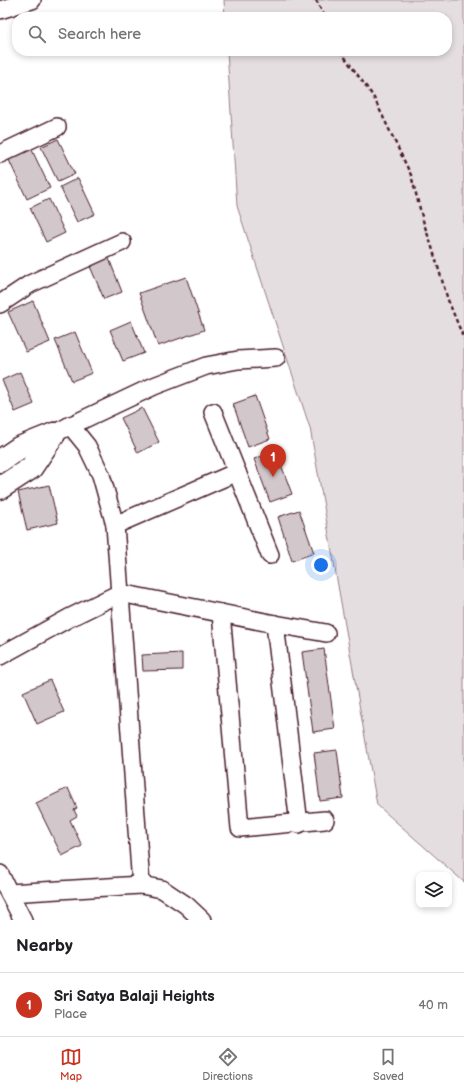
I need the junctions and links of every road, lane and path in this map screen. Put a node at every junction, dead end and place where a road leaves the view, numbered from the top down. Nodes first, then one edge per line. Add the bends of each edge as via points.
1 (32, 0) edge
2 (316, 0) edge
3 (0, 10) edge
4 (322, 12) edge
5 (344, 56) edge
6 (57, 127) dead end
7 (0, 154) edge
8 (122, 242) dead end
9 (0, 304) edge
10 (464, 339) edge
11 (276, 358) dead end
12 (213, 412) dead end
13 (62, 430) junction
14 (0, 461) edge
15 (237, 472) junction
16 (0, 488) edge
17 (115, 525) junction
18 (270, 555) dead end
19 (120, 593) junction
20 (221, 613) junction
21 (274, 624) junction
22 (326, 633) dead end
23 (0, 656) edge
24 (326, 820) dead end
25 (299, 824) junction
26 (0, 874) edge
27 (141, 884) junction
28 (10, 893) junction
29 (23, 920) edge
30 (202, 920) edge

1 - 3 street
2 - 4 path
5 - 10 path via 373,96 411,175 448,300
6 - 7 street
8 - 9 street via 30,284
11 - 13 street via 238,360 206,366 154,386
12 - 15 street
13 - 14 street via 19,448
13 - 16 street via 31,468
13 - 17 street via 88,446 101,475
15 - 17 street
15 - 18 street
17 - 19 street
19 - 20 street
19 - 23 street
19 - 27 street
20 - 21 street
20 - 25 street via 240,828
21 - 22 street
21 - 25 street
24 - 25 street
26 - 28 street
27 - 28 street
27 - 30 street via 162,889 186,905
28 - 29 street

